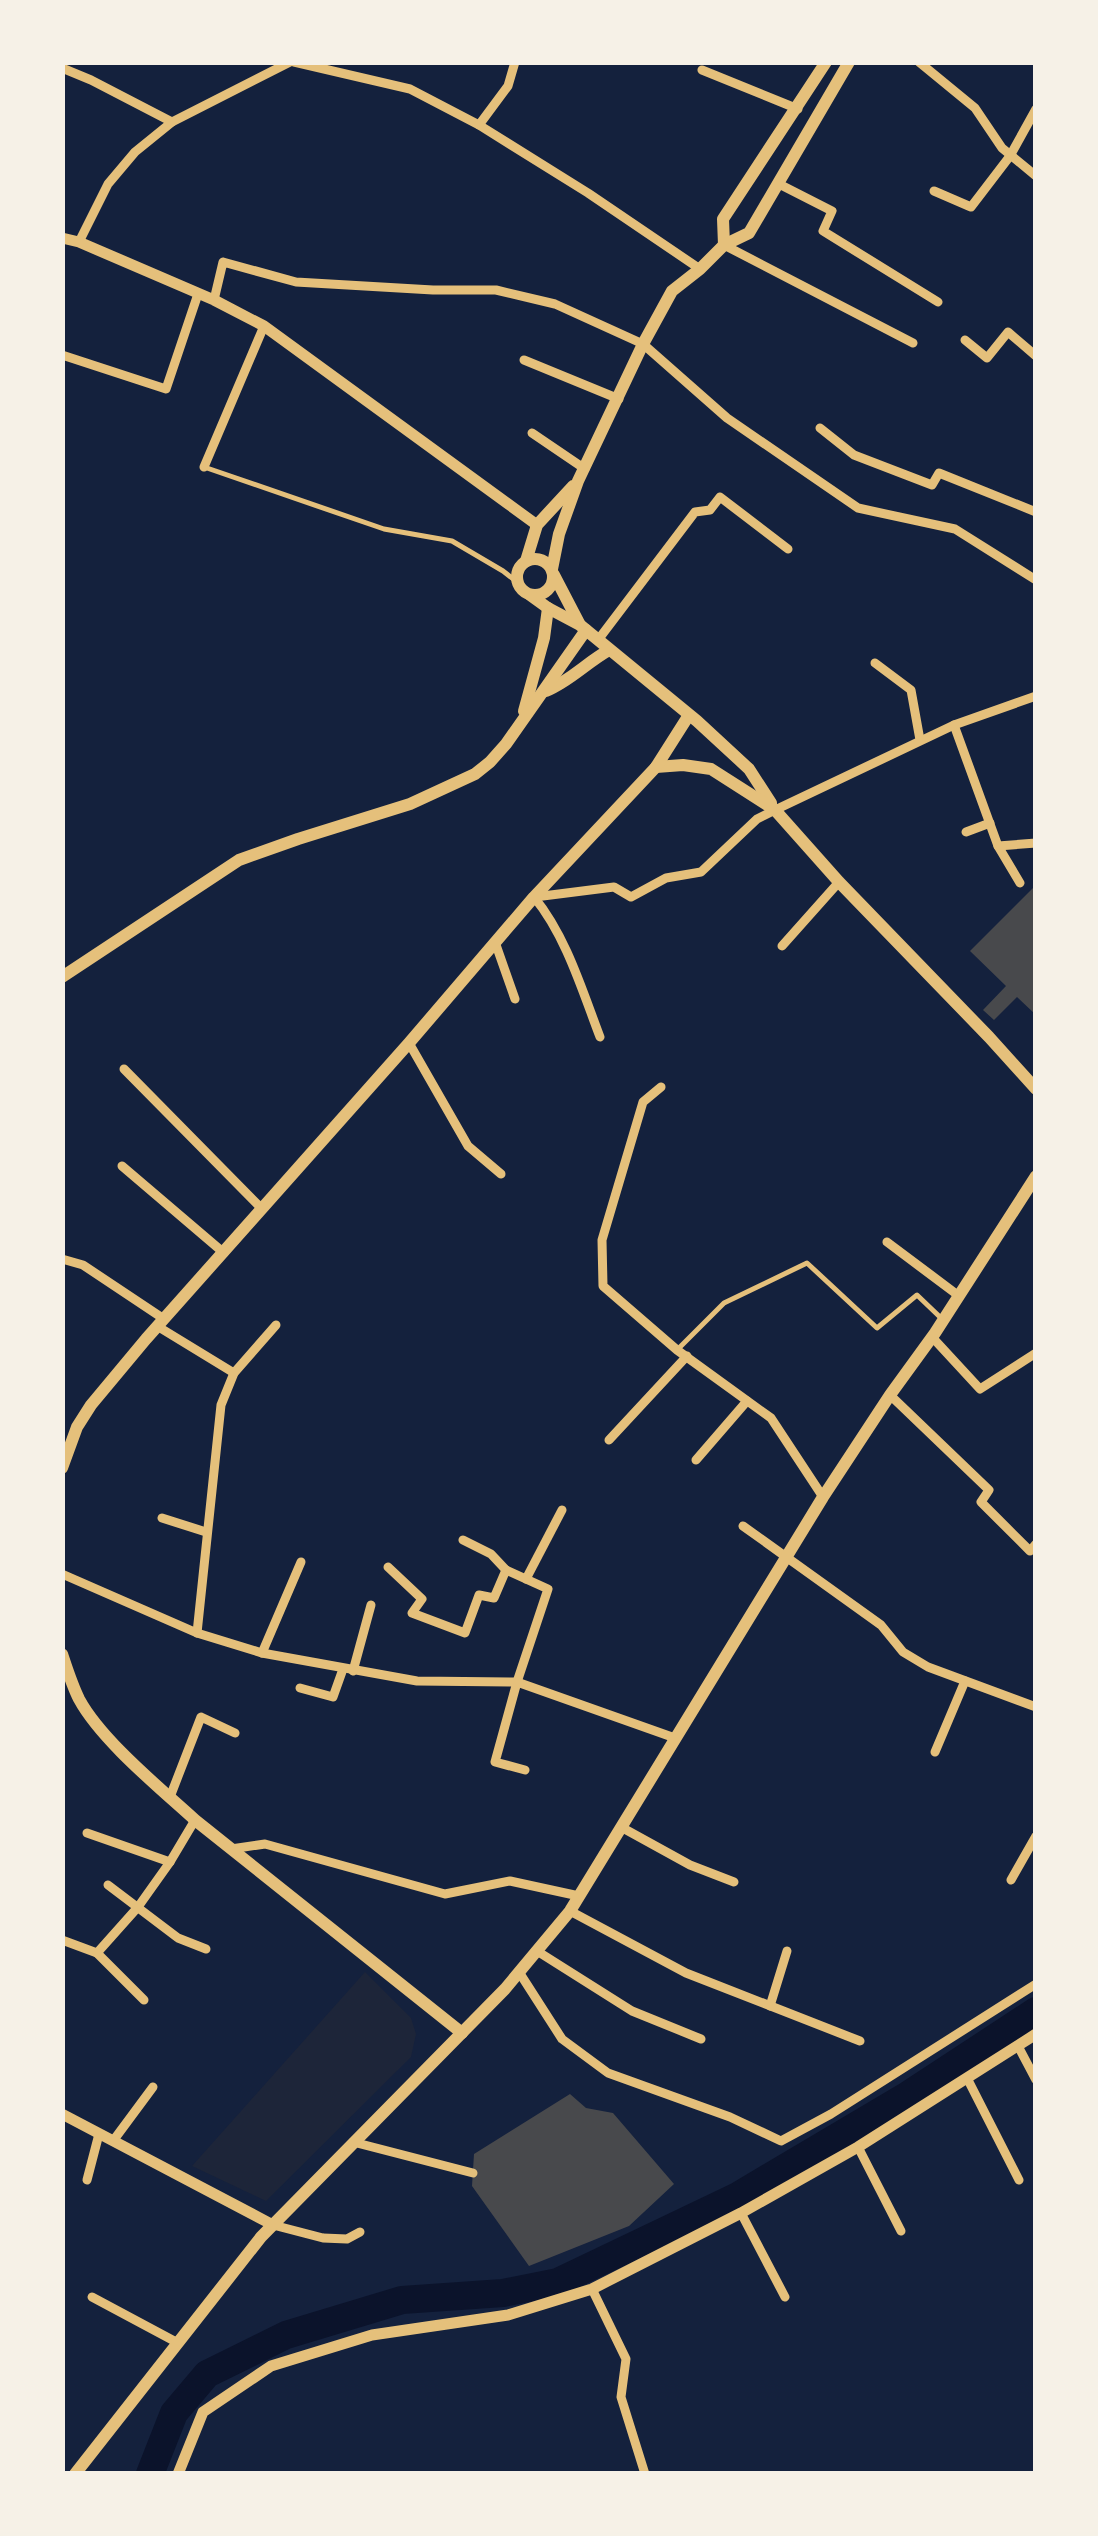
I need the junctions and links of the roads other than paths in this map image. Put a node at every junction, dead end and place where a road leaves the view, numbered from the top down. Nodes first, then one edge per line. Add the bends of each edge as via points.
1 (292, 62) edge
2 (515, 62) edge
3 (826, 62) edge
4 (849, 62) edge
5 (919, 62) edge
6 (62, 68) edge
7 (702, 70) dead end
8 (1036, 108) edge
9 (798, 109) junction
10 (172, 122) junction
11 (479, 125) junction
12 (1010, 156) junction
13 (1036, 176) edge
14 (779, 184) junction
15 (934, 192) dead end
16 (62, 238) edge
17 (79, 242) junction
18 (724, 245) junction
19 (700, 270) junction
20 (198, 294) junction
21 (214, 300) junction
22 (938, 302) dead end
23 (264, 326) junction
24 (965, 340) dead end
25 (913, 343) dead end
26 (643, 344) junction
27 (62, 356) edge
28 (1036, 356) edge
29 (524, 360) dead end
30 (619, 399) junction
31 (820, 428) dead end
32 (532, 433) dead end
33 (204, 467) joint
34 (581, 475) junction
35 (1036, 512) edge
36 (537, 525) junction
37 (559, 534) junction
38 (788, 548) dead end
39 (526, 561) junction
40 (553, 572) junction
41 (1036, 580) edge
42 (517, 582) junction
43 (530, 594) junction
44 (548, 608) junction
45 (583, 628) junction
46 (604, 645) junction
47 (876, 663) dead end
48 (544, 692) junction
49 (1036, 696) edge
50 (688, 715) junction
51 (522, 718) junction
52 (954, 725) junction
53 (920, 740) junction
54 (656, 767) junction
55 (775, 810) junction
56 (990, 823) junction
57 (966, 832) dead end
58 (1036, 843) edge
59 (998, 846) junction
60 (839, 882) junction
61 (1020, 883) dead end
62 (534, 897) junction
63 (495, 942) junction
64 (782, 946) dead end
65 (62, 978) edge
66 (515, 999) dead end
67 (600, 1037) dead end
68 (409, 1044) junction
69 (124, 1069) dead end
70 (662, 1087) dead end
71 (1036, 1090) edge
72 (122, 1166) dead end
73 (501, 1174) dead end
74 (1036, 1176) edge
75 (262, 1209) junction
76 (887, 1242) dead end
77 (224, 1252) junction
78 (62, 1259) edge
79 (959, 1296) junction
80 (943, 1320) junction
81 (161, 1323) junction
82 (276, 1326) dead end
83 (932, 1338) junction
84 (677, 1350) junction
85 (1036, 1352) edge
86 (687, 1356) junction
87 (234, 1373) junction
88 (890, 1396) junction
89 (747, 1400) junction
90 (609, 1440) dead end
91 (696, 1460) dead end
92 (62, 1468) edge
93 (824, 1498) junction
94 (562, 1510) dead end
95 (162, 1518) dead end
96 (742, 1526) dead end
97 (206, 1532) junction
98 (462, 1540) dead end
99 (1036, 1544) edge
100 (787, 1557) junction
101 (302, 1562) dead end
102 (388, 1567) dead end
103 (506, 1570) junction
104 (62, 1574) edge
105 (526, 1579) junction
106 (371, 1606) dead end
107 (197, 1634) junction
108 (62, 1654) edge
109 (262, 1654) junction
110 (348, 1670) junction
111 (965, 1681) junction
112 (517, 1682) junction
113 (300, 1688) dead end
114 (1036, 1707) edge
115 (235, 1733) dead end
116 (675, 1738) junction
117 (935, 1752) dead end
118 (526, 1770) dead end
119 (170, 1797) junction
120 (195, 1820) junction
121 (621, 1827) junction
122 (87, 1832) dead end
123 (1036, 1836) edge
124 (232, 1849) junction
125 (170, 1862) junction
126 (1011, 1880) dead end
127 (734, 1882) dead end
128 (108, 1886) dead end
129 (579, 1896) junction
130 (138, 1906) junction
131 (570, 1911) junction
132 (62, 1940) edge
133 (206, 1948) dead end
134 (537, 1951) junction
135 (786, 1951) dead end
136 (97, 1953) junction
137 (519, 1972) junction
138 (1036, 1984) edge
139 (144, 2000) dead end
140 (770, 2006) junction
141 (462, 2033) junction
142 (1036, 2034) edge
143 (701, 2039) dead end
144 (860, 2041) dead end
145 (1018, 2046) junction
146 (967, 2078) junction
147 (1036, 2080) edge
148 (153, 2088) dead end
149 (62, 2114) edge
150 (99, 2134) junction
151 (113, 2141) junction
152 (354, 2142) junction
153 (858, 2147) junction
154 (473, 2173) dead end
155 (87, 2180) dead end
156 (1018, 2180) dead end
157 (741, 2213) junction
158 (273, 2224) junction
159 (902, 2231) dead end
160 (360, 2232) dead end
161 (592, 2289) junction
162 (785, 2297) dead end
163 (92, 2298) dead end
164 (178, 2343) junction
165 (75, 2474) edge
166 (178, 2474) edge
167 (645, 2474) edge

1 - 10 street
1 - 11 street via 410,90
2 - 11 street via 508,86
3 - 9 main road
4 - 14 main road
5 - 12 street via 974,108
6 - 10 street
7 - 9 street
8 - 12 street
9 - 18 main road via 723,220
10 - 17 street via 108,184
11 - 19 street
12 - 13 street
12 - 15 street via 971,207
14 - 18 main road via 749,233
14 - 22 street via 832,211 823,230
16 - 17 street
17 - 20 street
18 - 19 main road
18 - 25 street
19 - 26 main road via 672,291
20 - 21 street
20 - 27 street via 166,389
21 - 23 street
21 - 26 street via 223,262 296,282 496,290 555,304
23 - 33 street
23 - 36 street
24 - 28 street via 987,358 1008,332
26 - 30 main road
26 - 41 street via 727,418 858,508 955,528
29 - 30 street
30 - 34 main road
31 - 35 street via 854,456 932,485 939,473
32 - 34 street
33 - 42 lane via 384,529 452,542
34 - 36 main road
34 - 37 main road
36 - 37 main road
36 - 39 main road
37 - 40 main road
38 - 46 street via 720,497 710,510 695,512
39 - 40 main road via 538,558
39 - 42 main road
40 - 43 main road via 547,591
40 - 45 main road
42 - 43 main road
43 - 44 main road
44 - 45 main road
44 - 51 main road
45 - 46 main road
45 - 48 main road
46 - 48 main road via 566,682
46 - 50 main road
47 - 53 street via 912,690
48 - 51 main road
49 - 52 street
50 - 54 main road
50 - 55 main road via 750,769
51 - 65 main road via 490,762 465,780 239,860
52 - 53 street
52 - 56 street
53 - 55 street
54 - 55 main road via 711,769
54 - 62 main road
55 - 60 main road
55 - 62 street via 702,872 666,878 631,898 614,888
56 - 57 street
56 - 59 street
58 - 59 street
59 - 61 street
60 - 64 street
60 - 71 main road
62 - 63 main road
62 - 67 street via 575,971
63 - 66 street
63 - 68 main road
68 - 73 street via 468,1146
68 - 75 main road
69 - 75 street
70 - 84 street via 642,1102 602,1240 603,1286
72 - 77 street
74 - 79 main road
75 - 77 main road
76 - 79 street
77 - 81 main road
78 - 81 street via 83,1265
79 - 80 main road
80 - 83 main road
80 - 84 lane via 918,1295 877,1328 807,1263 724,1303
81 - 87 street
81 - 92 main road via 91,1405
82 - 87 street
83 - 85 street via 980,1389
83 - 88 main road
84 - 86 street
86 - 89 street
86 - 90 street
87 - 97 street via 221,1405
88 - 93 main road
88 - 99 street via 989,1490 981,1502 1030,1551
89 - 91 street
89 - 93 street via 771,1418
93 - 100 main road
94 - 105 street
95 - 97 street
96 - 100 street
97 - 107 street
98 - 103 street via 492,1554
100 - 111 street via 881,1625 903,1652
100 - 116 main road
101 - 109 street
102 - 103 street via 422,1599 412,1613 465,1633 479,1595 494,1598
103 - 105 street
104 - 107 street
105 - 112 street via 548,1589
106 - 110 street
107 - 109 street
108 - 119 main road via 94,1720
109 - 110 street
110 - 112 street via 417,1681
110 - 113 street via 333,1697
111 - 114 street
111 - 117 street
112 - 116 street
112 - 118 street via 495,1762
115 - 119 street via 201,1717
116 - 121 main road
119 - 120 main road
120 - 124 main road
120 - 125 street
121 - 127 street
121 - 129 main road
122 - 125 street
123 - 126 street
124 - 129 street via 265,1844 445,1894 510,1882
124 - 141 main road
125 - 130 street
128 - 130 street
129 - 131 main road
130 - 133 street via 178,1938
130 - 136 street
131 - 134 main road
131 - 140 street via 686,1973
132 - 136 street
134 - 137 main road
134 - 143 street via 632,2011
135 - 140 street
136 - 139 street
137 - 138 street via 562,2039 608,2073 781,2141
137 - 141 main road
140 - 144 street
141 - 152 main road
142 - 145 street
145 - 146 street
145 - 147 street
146 - 153 street
146 - 156 street
148 - 151 street
149 - 150 street
150 - 151 street
150 - 155 street
151 - 158 street
152 - 154 street
152 - 158 main road
153 - 157 street
153 - 159 street
157 - 161 street
157 - 162 street
158 - 160 street via 323,2238 347,2240
158 - 164 main road
161 - 166 street via 508,2316 372,2335 271,2366 203,2412
161 - 167 street via 626,2360 622,2397
163 - 164 street
164 - 165 main road

